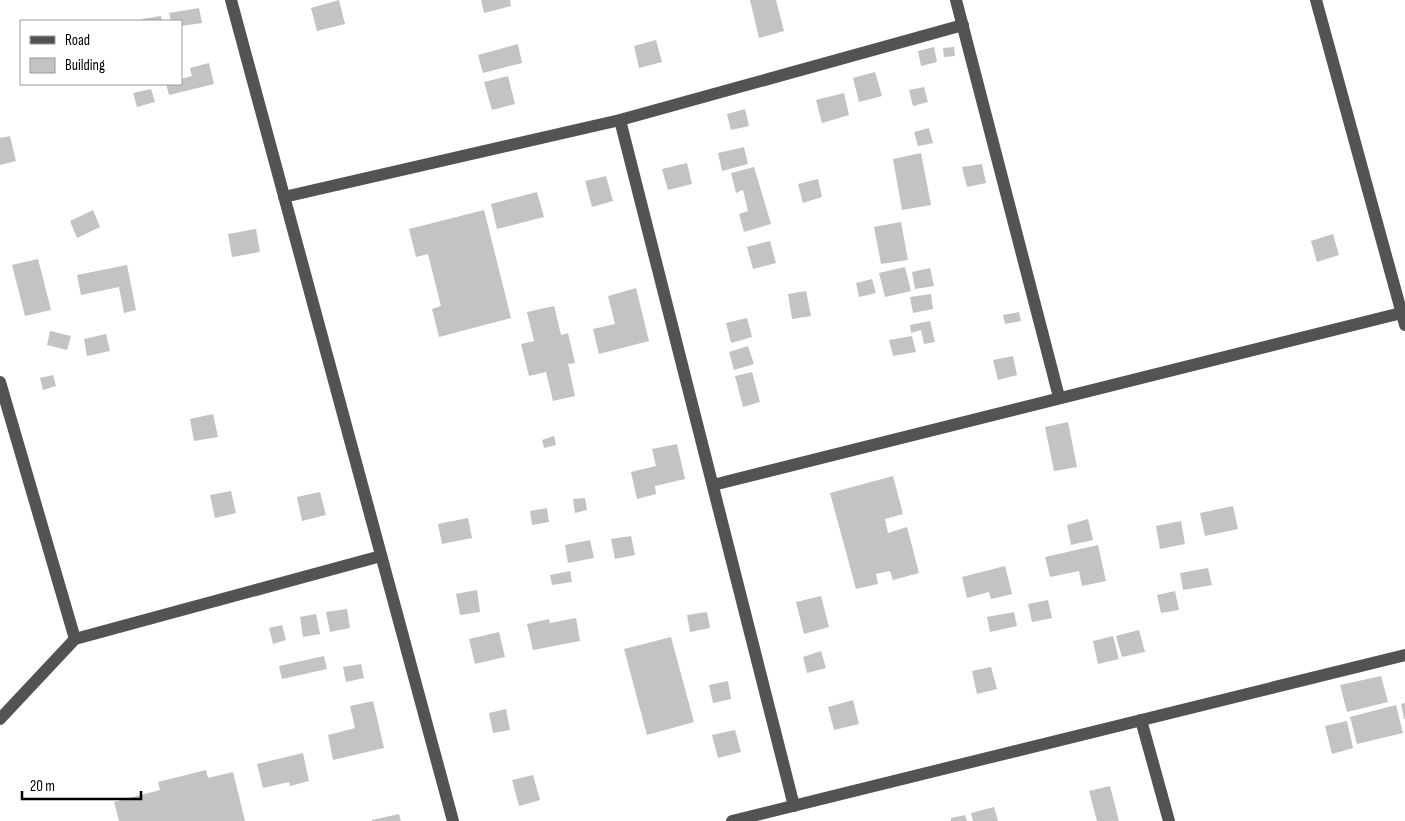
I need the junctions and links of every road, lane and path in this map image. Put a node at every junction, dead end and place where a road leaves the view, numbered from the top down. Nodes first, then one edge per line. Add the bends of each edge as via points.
1 (231, 0) edge
2 (956, 0) edge
3 (1316, 0) edge
4 (962, 25) junction
5 (620, 120) junction
6 (284, 196) junction
7 (1404, 317) edge
8 (0, 382) edge
9 (1060, 397) junction
10 (713, 485) junction
11 (381, 556) junction
12 (75, 640) junction
13 (1405, 655) edge
14 (0, 719) edge
15 (1141, 720) junction
16 (794, 806) junction
17 (453, 821) edge
18 (732, 821) edge
19 (1169, 821) edge

1 - 6 street
2 - 4 street
3 - 7 street
4 - 5 street
4 - 9 street
5 - 6 street
5 - 10 street
6 - 11 street
7 - 9 street
8 - 12 street
9 - 10 street
10 - 16 street
11 - 12 street
11 - 17 street
12 - 14 street
13 - 15 street
15 - 16 street
15 - 19 street
16 - 18 street

